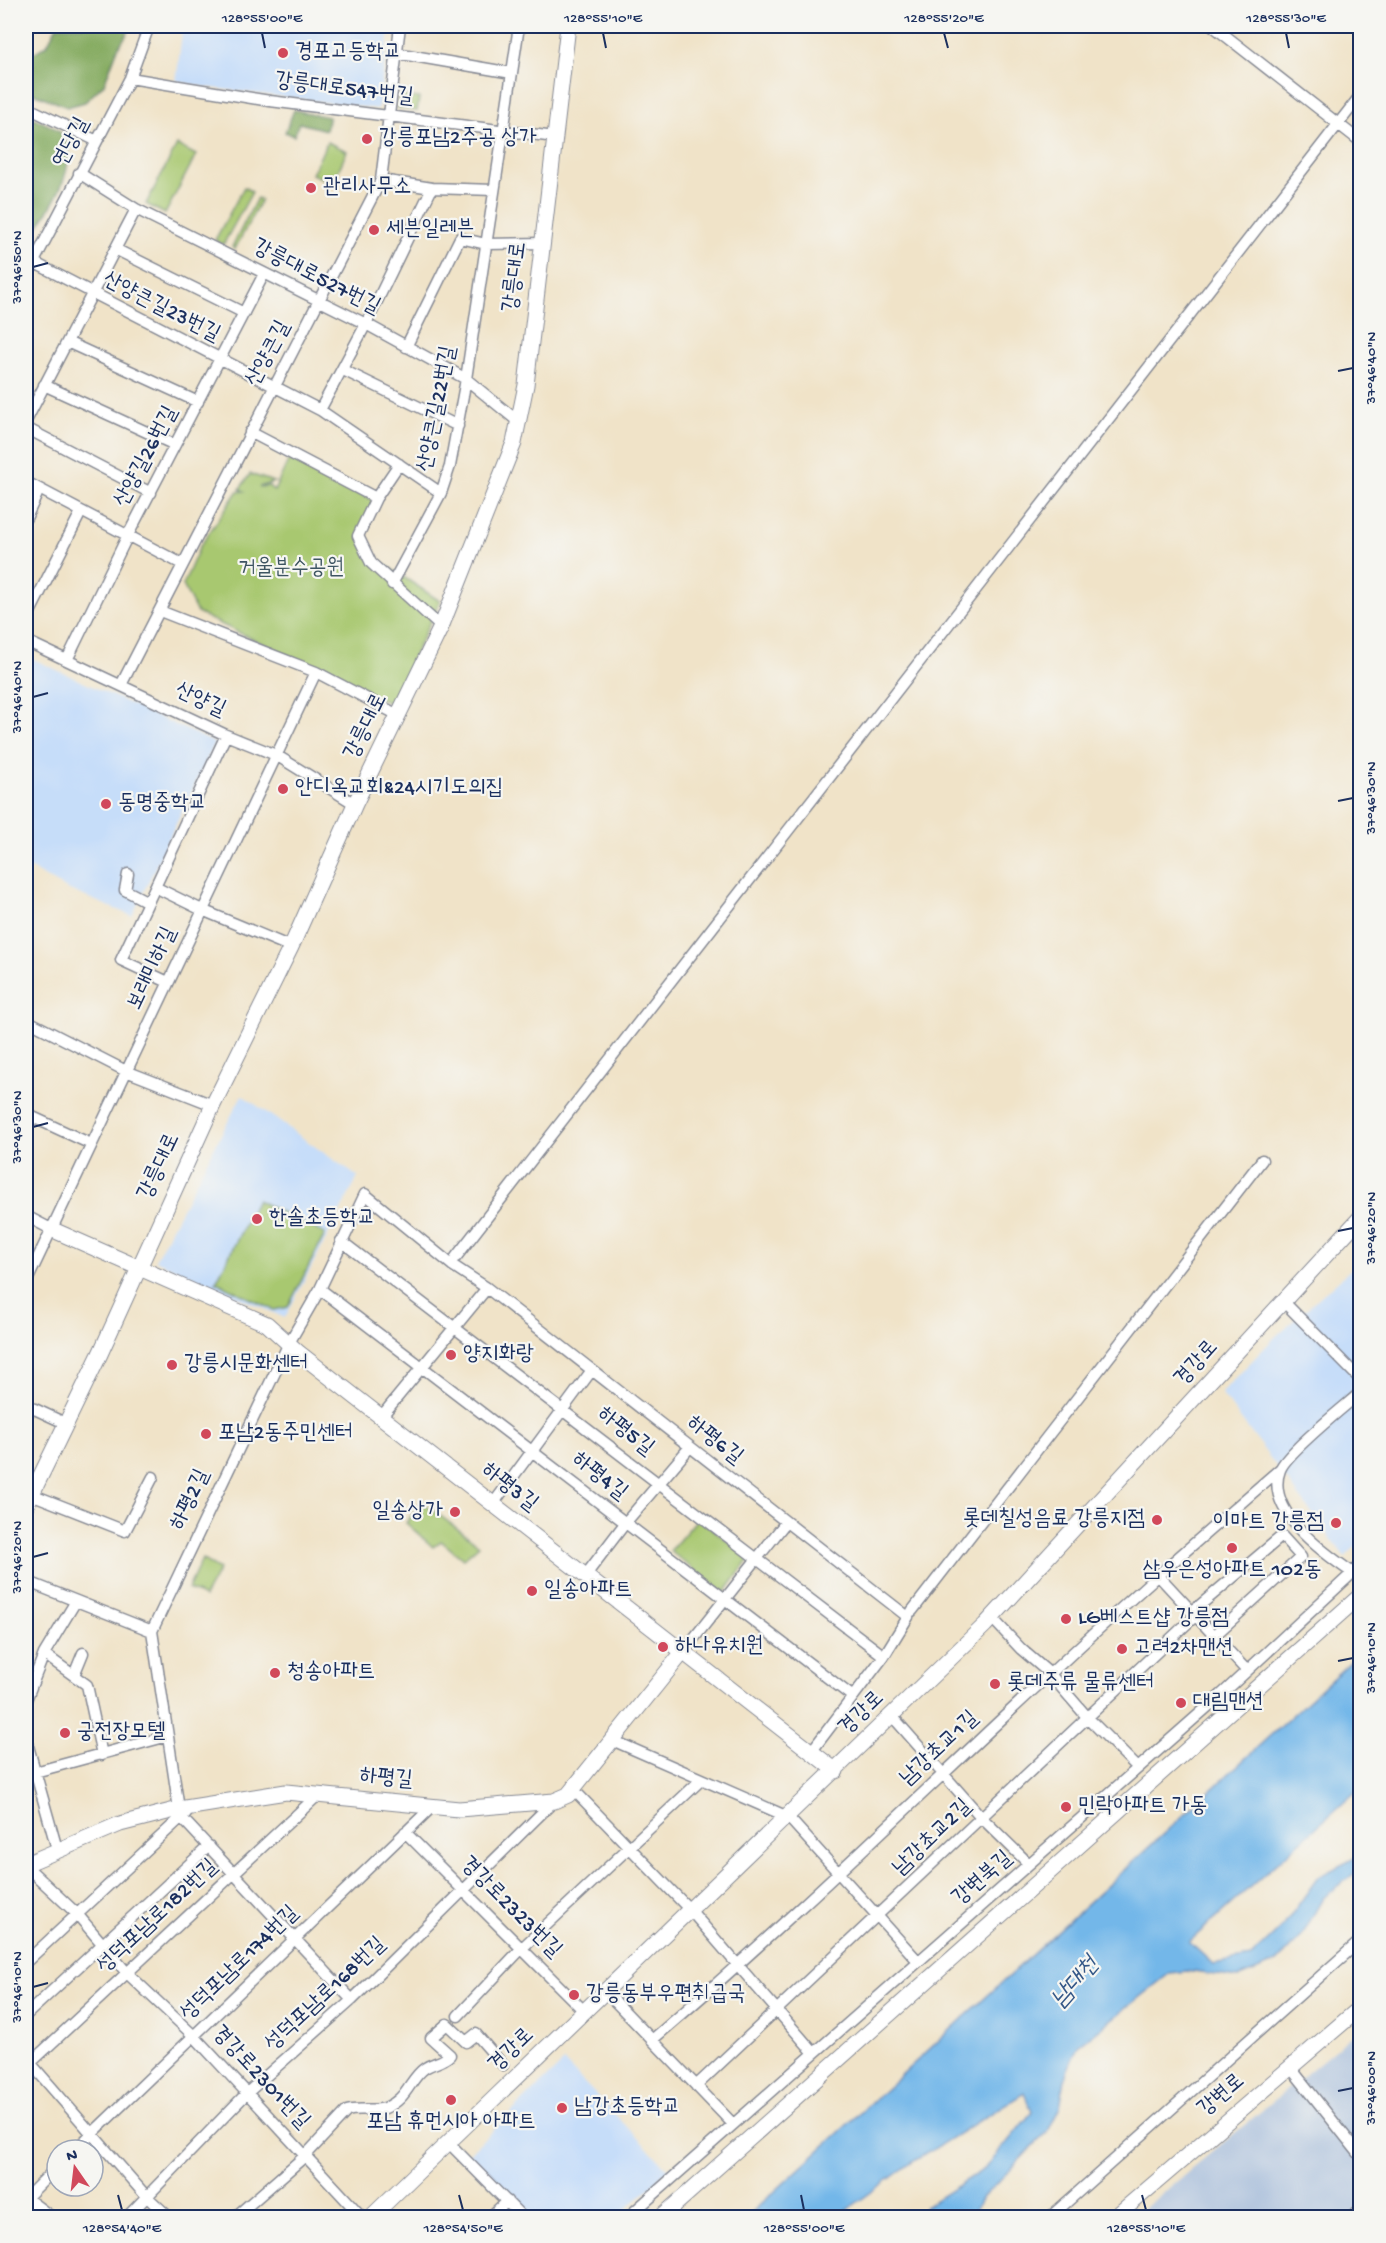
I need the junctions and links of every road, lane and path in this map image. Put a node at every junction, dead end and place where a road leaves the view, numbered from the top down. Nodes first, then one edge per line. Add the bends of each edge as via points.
1 (149, 26) edge
2 (400, 26) edge
3 (519, 26) edge
4 (568, 26) edge
5 (1213, 26) edge
6 (396, 53) junction
7 (512, 73) junction
8 (130, 78) junction
9 (1360, 96) edge
10 (26, 107) edge
11 (388, 114) junction
12 (1339, 124) junction
13 (505, 131) junction
14 (555, 137) junction
15 (95, 140) junction
16 (1360, 141) edge
17 (79, 173) junction
18 (381, 180) junction
19 (432, 188) junction
20 (494, 190) junction
21 (136, 209) junction
22 (543, 243) junction
23 (486, 244) junction
24 (115, 249) junction
25 (33, 262) junction
26 (264, 274) junction
27 (26, 277) edge
28 (92, 294) junction
29 (319, 301) junction
30 (244, 314) junction
31 (366, 324) junction
32 (67, 342) junction
33 (406, 346) junction
34 (220, 360) junction
35 (343, 370) junction
36 (466, 379) junction
37 (44, 385) junction
38 (273, 386) junction
39 (198, 402) junction
40 (320, 410) junction
41 (26, 421) edge
42 (520, 423) junction
43 (458, 426) junction
44 (26, 428) edge
45 (250, 432) junction
46 (176, 445) junction
47 (399, 464) junction
48 (26, 482) edge
49 (39, 490) junction
50 (151, 493) junction
51 (441, 493) junction
52 (376, 498) junction
53 (81, 512) junction
54 (26, 518) edge
55 (127, 537) junction
56 (182, 564) junction
57 (392, 584) junction
58 (160, 612) junction
59 (26, 620) edge
60 (441, 627) junction
61 (26, 642) edge
62 (67, 660) junction
63 (316, 672) junction
64 (121, 686) junction
65 (398, 715) junction
66 (226, 735) junction
67 (276, 755) junction
68 (355, 804) junction
69 (128, 874) dead end
70 (155, 887) junction
71 (148, 902) junction
72 (202, 910) junction
73 (291, 947) junction
74 (168, 982) junction
75 (27, 1024) edge
76 (126, 1071) junction
77 (213, 1105) junction
78 (26, 1114) edge
79 (91, 1144) junction
80 (1262, 1160) dead end
81 (365, 1194) joint
82 (26, 1216) edge
83 (1360, 1218) edge
84 (51, 1228) junction
85 (341, 1241) junction
86 (456, 1257) dead end
87 (30, 1263) edge
88 (139, 1266) junction
89 (26, 1283) edge
90 (487, 1288) junction
91 (320, 1289) junction
92 (1284, 1302) junction
93 (457, 1328) junction
94 (289, 1343) junction
95 (424, 1367) junction
96 (592, 1370) junction
97 (1360, 1379) edge
98 (1360, 1393) edge
99 (26, 1405) edge
100 (563, 1410) junction
101 (381, 1417) junction
102 (67, 1424) junction
103 (690, 1446) junction
104 (532, 1450) junction
105 (1280, 1469) junction
106 (153, 1477) dead end
107 (659, 1483) junction
108 (28, 1500) edge
109 (493, 1504) junction
110 (626, 1522) junction
111 (786, 1522) junction
112 (756, 1558) junction
113 (1357, 1569) edge
114 (1158, 1575) junction
115 (585, 1576) junction
116 (26, 1581) edge
117 (1360, 1596) edge
118 (724, 1598) junction
119 (76, 1601) junction
120 (912, 1611) dead end
121 (1194, 1614) junction
122 (992, 1618) junction
123 (152, 1631) junction
124 (1214, 1636) junction
125 (683, 1652) junction
126 (82, 1653) dead end
127 (44, 1654) junction
128 (884, 1656) junction
129 (1246, 1671) junction
130 (1049, 1673) junction
131 (74, 1675) junction
132 (853, 1696) junction
133 (26, 1700) edge
134 (893, 1716) junction
135 (1088, 1718) junction
136 (168, 1736) junction
137 (26, 1739) edge
138 (612, 1740) junction
139 (811, 1752) junction
140 (102, 1755) junction
141 (1138, 1768) junction
142 (836, 1771) junction
143 (35, 1772) junction
144 (942, 1773) junction
145 (701, 1780) junction
146 (573, 1789) junction
147 (318, 1795) junction
148 (554, 1802) junction
149 (432, 1806) junction
150 (184, 1811) junction
151 (788, 1817) junction
152 (982, 1818) junction
153 (405, 1832) junction
154 (209, 1846) junction
155 (629, 1847) junction
156 (57, 1849) junction
157 (1029, 1864) junction
158 (26, 1865) edge
159 (838, 1872) junction
160 (234, 1873) junction
161 (465, 1889) junction
162 (691, 1911) junction
163 (77, 1914) junction
164 (878, 1917) junction
165 (295, 1939) junction
166 (1360, 1941) edge
167 (103, 1945) junction
168 (522, 1948) junction
169 (918, 1961) junction
170 (26, 1962) edge
171 (738, 1966) junction
172 (127, 1973) junction
173 (606, 1992) junction
174 (352, 2000) junction
175 (1360, 2008) edge
176 (778, 2011) junction
177 (585, 2012) junction
178 (26, 2015) edge
179 (458, 2016) dead end
180 (194, 2036) junction
181 (652, 2040) junction
182 (466, 2042) junction
183 (814, 2053) junction
184 (450, 2055) junction
185 (27, 2062) edge
186 (503, 2065) dead end
187 (1290, 2067) junction
188 (696, 2086) junction
189 (248, 2093) junction
190 (733, 2124) junction
191 (91, 2134) junction
192 (87, 2138) edge
193 (449, 2143) junction
194 (1360, 2155) edge
195 (305, 2156) junction
196 (45, 2179) edge
197 (146, 2196) junction
198 (26, 2198) edge
199 (507, 2201) junction
200 (1360, 2209) edge
201 (53, 2217) edge
202 (126, 2217) edge
203 (170, 2217) edge
204 (234, 2217) edge
205 (363, 2217) edge
206 (370, 2217) edge
207 (489, 2217) edge
208 (523, 2217) edge
209 (627, 2217) edge
210 (660, 2217) edge
211 (1049, 2217) edge
212 (1114, 2217) edge
213 (1351, 2217) edge

1 - 8 street, 연당길
2 - 6 street, 산양큰길
3 - 7 street, 산양큰길22번길
4 - 14 street, 강릉대로
5 - 12 street
6 - 7 street
6 - 11 street, 산양큰길
7 - 13 street, 산양큰길22번길
8 - 11 street, 강릉대로547번길 via 270,101
8 - 15 street, 연당길
9 - 12 street
10 - 15 street
11 - 13 street, 강릉대로547번길
11 - 18 street, 산양큰길
12 - 16 street
12 - 86 street
13 - 14 street, 강릉대로547번길
13 - 20 street, 산양큰길22번길
14 - 22 street, 강릉대로
15 - 17 street, 연당길
17 - 21 street, 강릉대로527번길
17 - 25 street, 연당길
18 - 19 street
18 - 29 street, 산양큰길
19 - 20 street
19 - 31 street
20 - 23 street, 산양큰길22번길
21 - 24 street
21 - 26 street, 강릉대로527번길
22 - 23 street
22 - 42 street, 강릉대로
23 - 33 street via 460,238
23 - 36 street, 산양큰길22번길
24 - 28 street
24 - 30 street
25 - 27 street, 연당길
25 - 28 street, 산양큰길23번길
26 - 29 street, 강릉대로527번길
26 - 30 street, 산양길26번길
28 - 32 street
28 - 34 street, 산양큰길23번길
29 - 31 street, 강릉대로527번길
29 - 38 street, 산양큰길
30 - 34 street, 산양길26번길
31 - 33 street, 강릉대로527번길
31 - 35 street
32 - 37 street
32 - 39 street
33 - 36 street, 강릉대로527번길
34 - 38 street, 산양큰길23번길
34 - 39 street, 산양길26번길
35 - 40 street
35 - 43 street
36 - 42 street, 강릉대로527번길
36 - 43 street, 산양큰길22번길
37 - 41 street
37 - 46 street
38 - 40 street, 산양큰길23번길
38 - 45 street, 산양큰길
39 - 46 street, 산양길26번길
40 - 47 street, 산양큰길23번길
42 - 60 street, 강릉대로 via 498,489
43 - 51 street, 산양큰길22번길
44 - 50 street
45 - 52 street
45 - 56 street, 산양큰길
46 - 50 street, 산양길26번길
47 - 51 street, 산양큰길23번길
47 - 52 street
48 - 49 street
49 - 53 street
49 - 54 street
50 - 55 street, 산양길26번길
51 - 57 street, 산양큰길22번길
52 - 57 street via 358,536 370,563
53 - 55 street
53 - 59 street
55 - 56 street
55 - 62 street, 산양길26번길
56 - 58 street, 산양큰길
57 - 60 street
58 - 63 street
58 - 64 street, 산양큰길
60 - 65 street, 강릉대로
61 - 62 street, 산양길
62 - 64 street, 산양길
63 - 65 street
63 - 67 street, 보래미하길
64 - 66 street, 산양길
65 - 68 street, 강릉대로
66 - 67 street, 산양길
66 - 70 street
67 - 68 street, 산양길
67 - 72 street, 보래미하길
68 - 73 street, 강릉대로
69 - 71 street via 125,890
70 - 71 street
70 - 72 street
71 - 74 street via 122,960
72 - 73 street
72 - 74 street, 보래미하길
73 - 77 street, 강릉대로
74 - 76 street, 보래미하길
75 - 76 street
76 - 77 street
76 - 79 street, 보래미하길
77 - 88 street, 강릉대로
78 - 79 street
79 - 84 street, 보래미하길
80 - 120 street
81 - 85 street, 하평2길
81 - 90 street, 하평6길 via 452,1265
82 - 84 street
83 - 92 street, 경강로
84 - 87 street, 보래미하길
84 - 88 street, 하평3길
85 - 91 street, 하평2길
85 - 93 street, 하평5길
87 - 89 street, 보래미하길
88 - 94 street, 하평3길 via 267,1324
88 - 102 street, 강릉대로
90 - 93 street
90 - 96 street, 하평6길
91 - 94 street, 하평2길
91 - 95 street, 하평4길
92 - 97 street
92 - 122 street, 경강로
93 - 95 street
93 - 100 street, 하평5길
94 - 101 street, 하평3길
94 - 123 street, 하평2길
95 - 101 street
95 - 104 street, 하평4길
96 - 100 street
96 - 103 street, 하평6길
98 - 105 street, 남강초교1길
99 - 102 street
100 - 104 street
100 - 107 street, 하평5길
101 - 109 street, 하평3길
102 - 108 street, 강릉대로
103 - 107 street
103 - 111 street, 하평6길
104 - 109 street
104 - 110 street, 하평4길
105 - 113 street via 1277,1489 1289,1518 1326,1555
105 - 114 street, 남강초교1길
106 - 108 street via 126,1531
107 - 110 street
107 - 112 street, 하평5길
109 - 115 street, 하평3길
110 - 115 street
110 - 118 street, 하평4길
111 - 112 street
111 - 128 street, 하평6길 via 908,1617
112 - 118 street
112 - 128 street, 하평5길
113 - 129 street, 강변북길
114 - 121 street
114 - 130 street, 남강초교1길
115 - 125 street, 하평3길
116 - 119 street
117 - 210 street
118 - 125 street
118 - 132 street, 하평4길
119 - 123 street
119 - 127 street
121 - 124 street
121 - 124 street, 남강초교2길 via 1282,1536 1301,1557
121 - 135 street, 남강초교2길
122 - 130 street
122 - 134 street, 경강로
123 - 136 street
124 - 129 street
125 - 138 street
125 - 139 street, 하평3길
126 - 131 street
127 - 131 street
127 - 133 street
128 - 132 street, 하평6길
129 - 141 street, 강변북길
130 - 135 street
130 - 144 street, 남강초교1길
131 - 140 street via 87,1685
132 - 139 street, 하평6길
134 - 142 street, 경강로
134 - 144 street
135 - 141 street
135 - 152 street, 남강초교2길
136 - 140 street
136 - 150 street
137 - 143 street
138 - 145 street
138 - 146 street
139 - 142 street, 하평3길
140 - 143 street
141 - 157 street, 강변북길
142 - 151 street, 경강로
143 - 156 street
144 - 152 street
144 - 159 street, 남강초교1길
145 - 151 street
145 - 155 street
146 - 148 street
146 - 155 street
147 - 149 street, 하평길
147 - 150 street, 하평길 via 286,1792
147 - 160 street, 성덕포남로182번길
148 - 149 street, 하평길 via 459,1809
148 - 161 street, 성덕포남로168번길
149 - 153 street, 성덕포남로174번길
150 - 154 street
150 - 156 street, 하평길 via 120,1824
150 - 163 street
151 - 159 street
151 - 162 street, 경강로
152 - 157 street
152 - 164 street, 남강초교2길
153 - 161 street, 경강로2323번길
153 - 165 street, 성덕포남로174번길
154 - 160 street
154 - 167 street
155 - 162 street
155 - 168 street
156 - 158 street, 하평길
157 - 169 street, 강변북길
158 - 163 street, 경강로2301번길
159 - 164 street
159 - 171 street, 남강초교1길
160 - 165 street
160 - 172 street, 성덕포남로182번길
161 - 168 street, 경강로2323번길
161 - 174 street, 성덕포남로168번길
162 - 171 street
162 - 173 street, 경강로
163 - 167 street, 경강로2301번길
163 - 170 street
164 - 169 street
164 - 176 street, 남강초교2길
165 - 174 street
165 - 180 street, 성덕포남로174번길
166 - 211 street
167 - 172 street, 경강로2301번길
167 - 178 street
168 - 177 street, 경강로2323번길
168 - 179 street
169 - 183 street, 강변북길
171 - 176 street
171 - 181 street, 남강초교1길
172 - 180 street, 경강로2301번길
172 - 185 street, 성덕포남로182번길
173 - 177 street, 경강로
173 - 181 street
174 - 189 street, 성덕포남로168번길
175 - 187 street, 강변로
176 - 183 street
176 - 188 street, 남강초교2길
177 - 193 street, 경강로
180 - 189 street, 경강로2301번길
180 - 191 street, 성덕포남로174번길
181 - 188 street
182 - 184 street
182 - 184 street via 447,2024 431,2038
182 - 186 street via 476,2034
183 - 190 street, 강변북길
184 - 195 street via 425,2068 407,2093 384,2108 347,2111
185 - 191 street
187 - 194 street
187 - 212 street, 강변로
188 - 190 street
189 - 195 street, 경강로2301번길
189 - 197 street, 성덕포남로168번길
190 - 209 street, 강변북길
191 - 192 street, 성덕포남로174번길
191 - 197 street
193 - 199 street
193 - 206 street, 경강로
195 - 204 street
195 - 205 street, 경강로2301번길
196 - 198 street
197 - 202 street, 성덕포남로168번길
197 - 203 street
198 - 201 street
199 - 207 street
199 - 208 street
200 - 213 street

